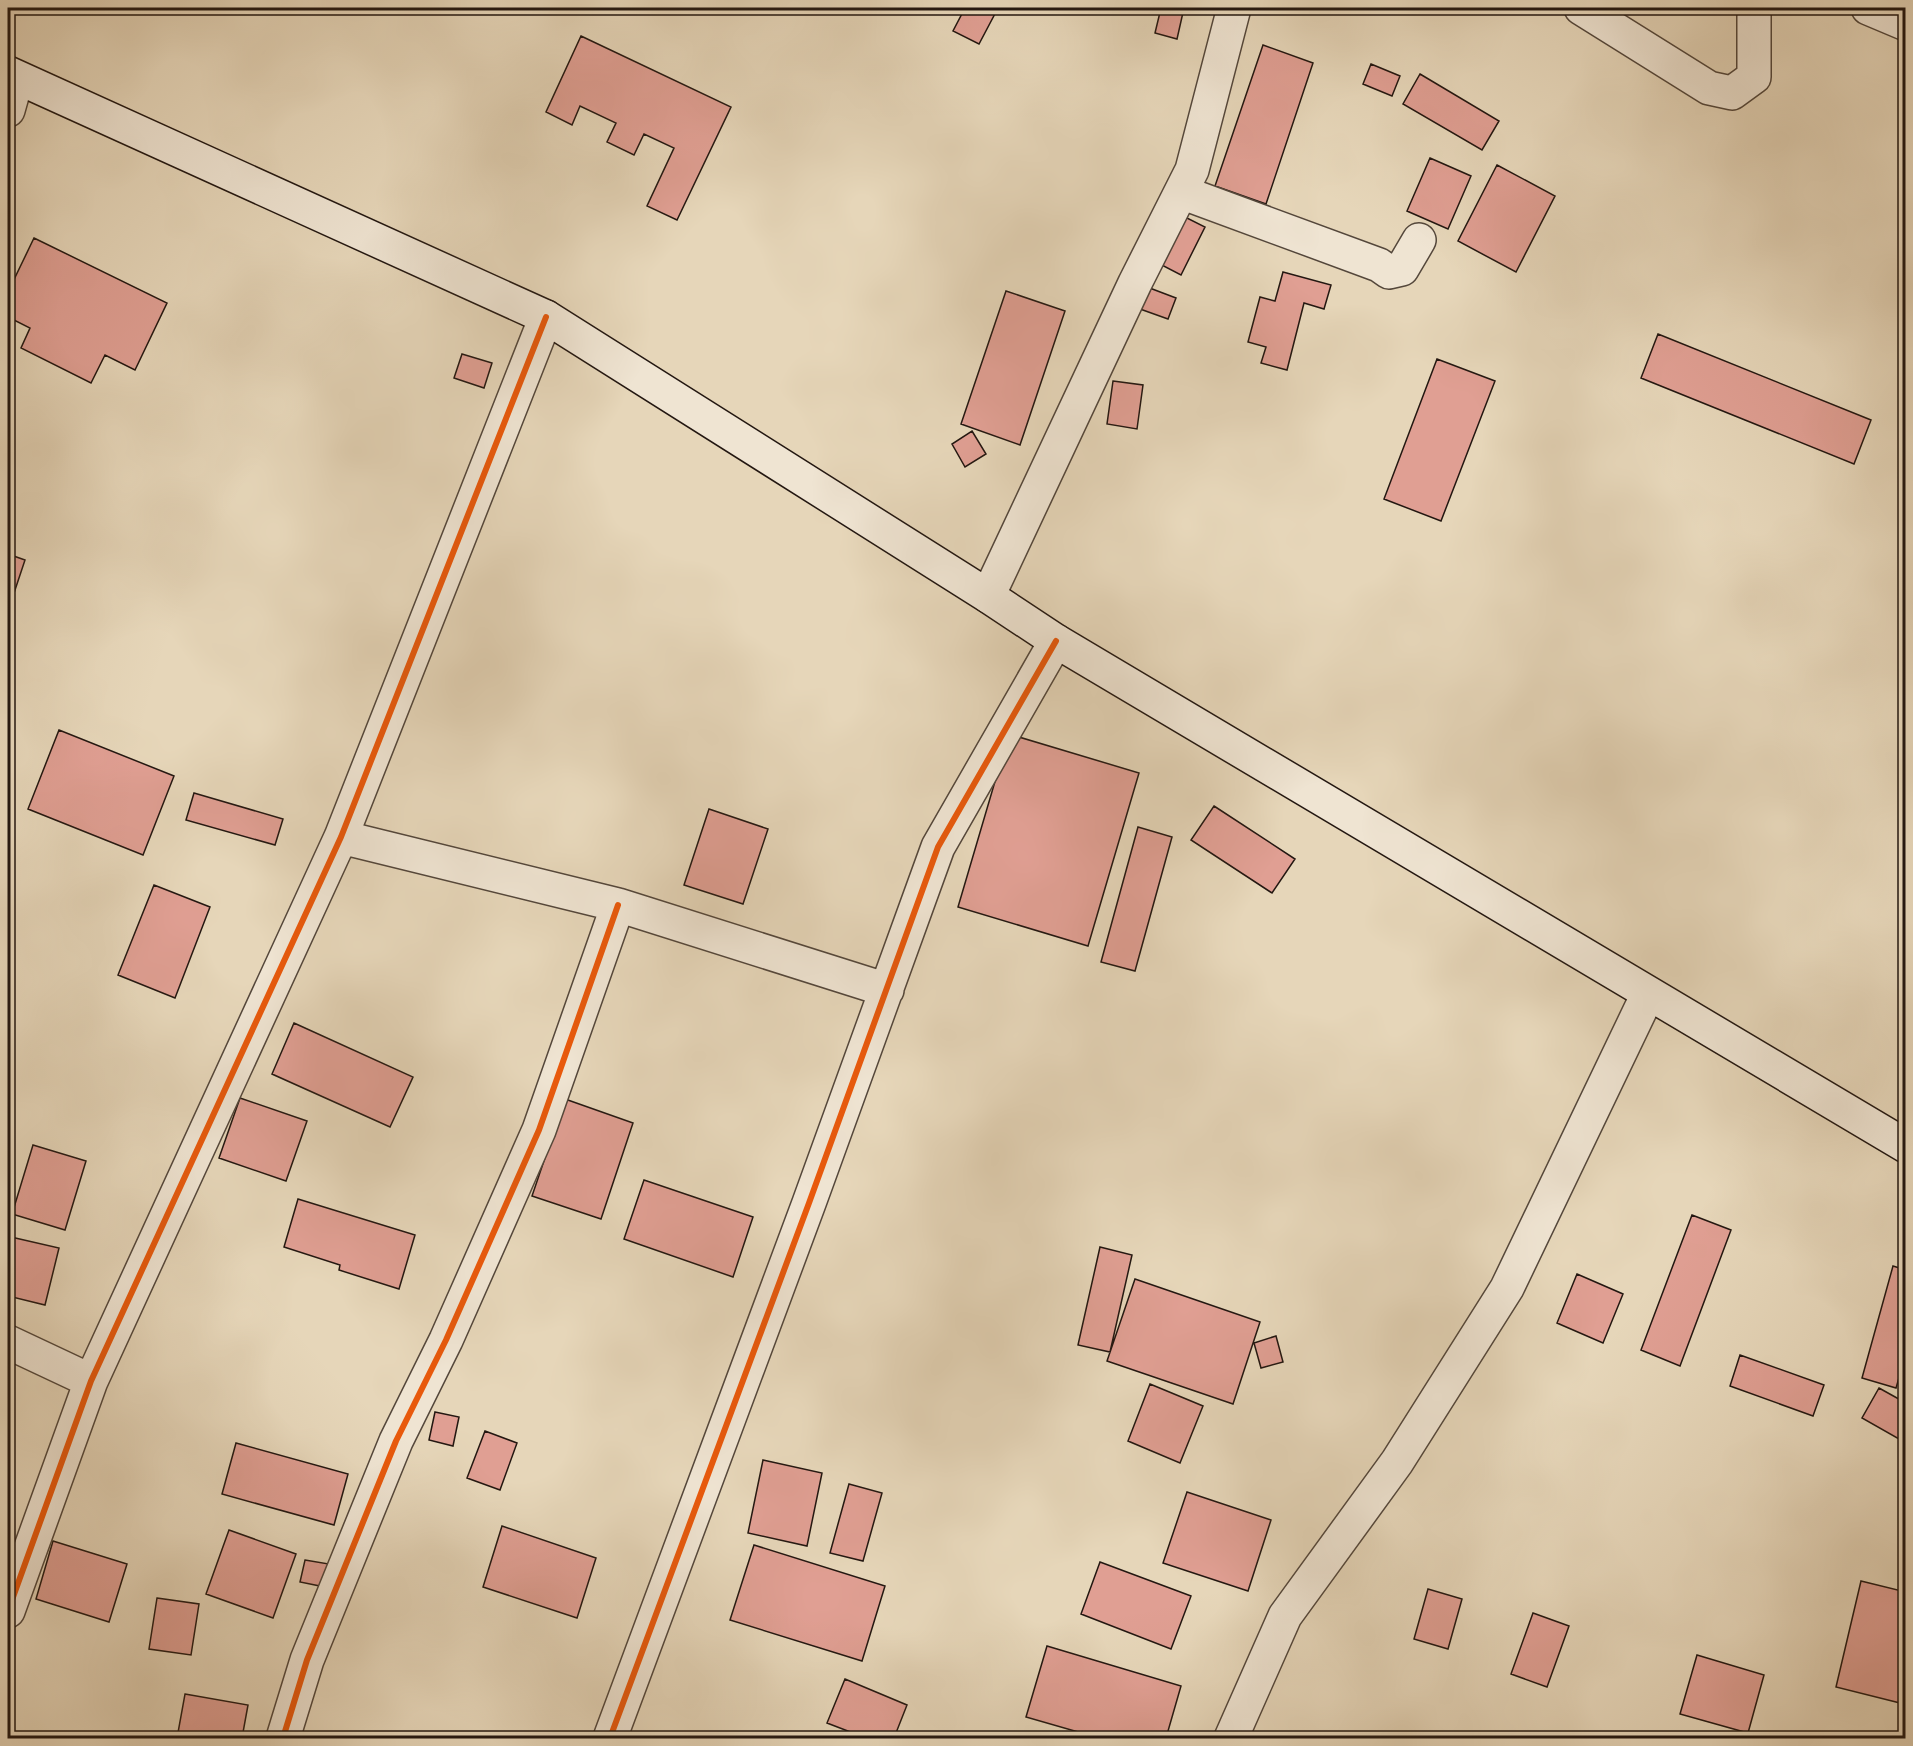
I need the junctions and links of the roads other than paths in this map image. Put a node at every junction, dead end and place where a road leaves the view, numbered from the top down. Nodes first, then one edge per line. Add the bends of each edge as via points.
1 (1234, 8) edge
2 (1581, 8) edge
3 (1754, 8) edge
4 (1868, 8) edge
5 (1905, 24) edge
6 (13, 75) edge
7 (8, 110) edge
8 (1181, 192) junction
9 (1419, 240) dead end
10 (546, 316) junction
11 (988, 596) junction
12 (1056, 641) junction
13 (341, 837) junction
14 (618, 904) junction
15 (887, 990) junction
16 (1648, 994) junction
17 (1905, 1146) edge
18 (8, 1342) edge
19 (91, 1381) junction
20 (8, 1611) edge
21 (283, 1738) edge
22 (610, 1738) edge
23 (1231, 1738) edge

1 - 8 street via 1192,170
2 - 3 street via 1709,88 1732,93 1754,77
4 - 5 street
6 - 7 street
6 - 10 street
8 - 9 street via 1389,272 1402,269
8 - 11 street
10 - 11 street
10 - 13 street
11 - 12 street
12 - 15 street via 938,847
12 - 16 street
13 - 14 street
13 - 19 street
14 - 15 street
14 - 21 street via 539,1130 446,1340 396,1441 307,1660
15 - 22 street
16 - 17 street
16 - 23 street via 1507,1288 1397,1462 1285,1616
18 - 19 street
19 - 20 street

